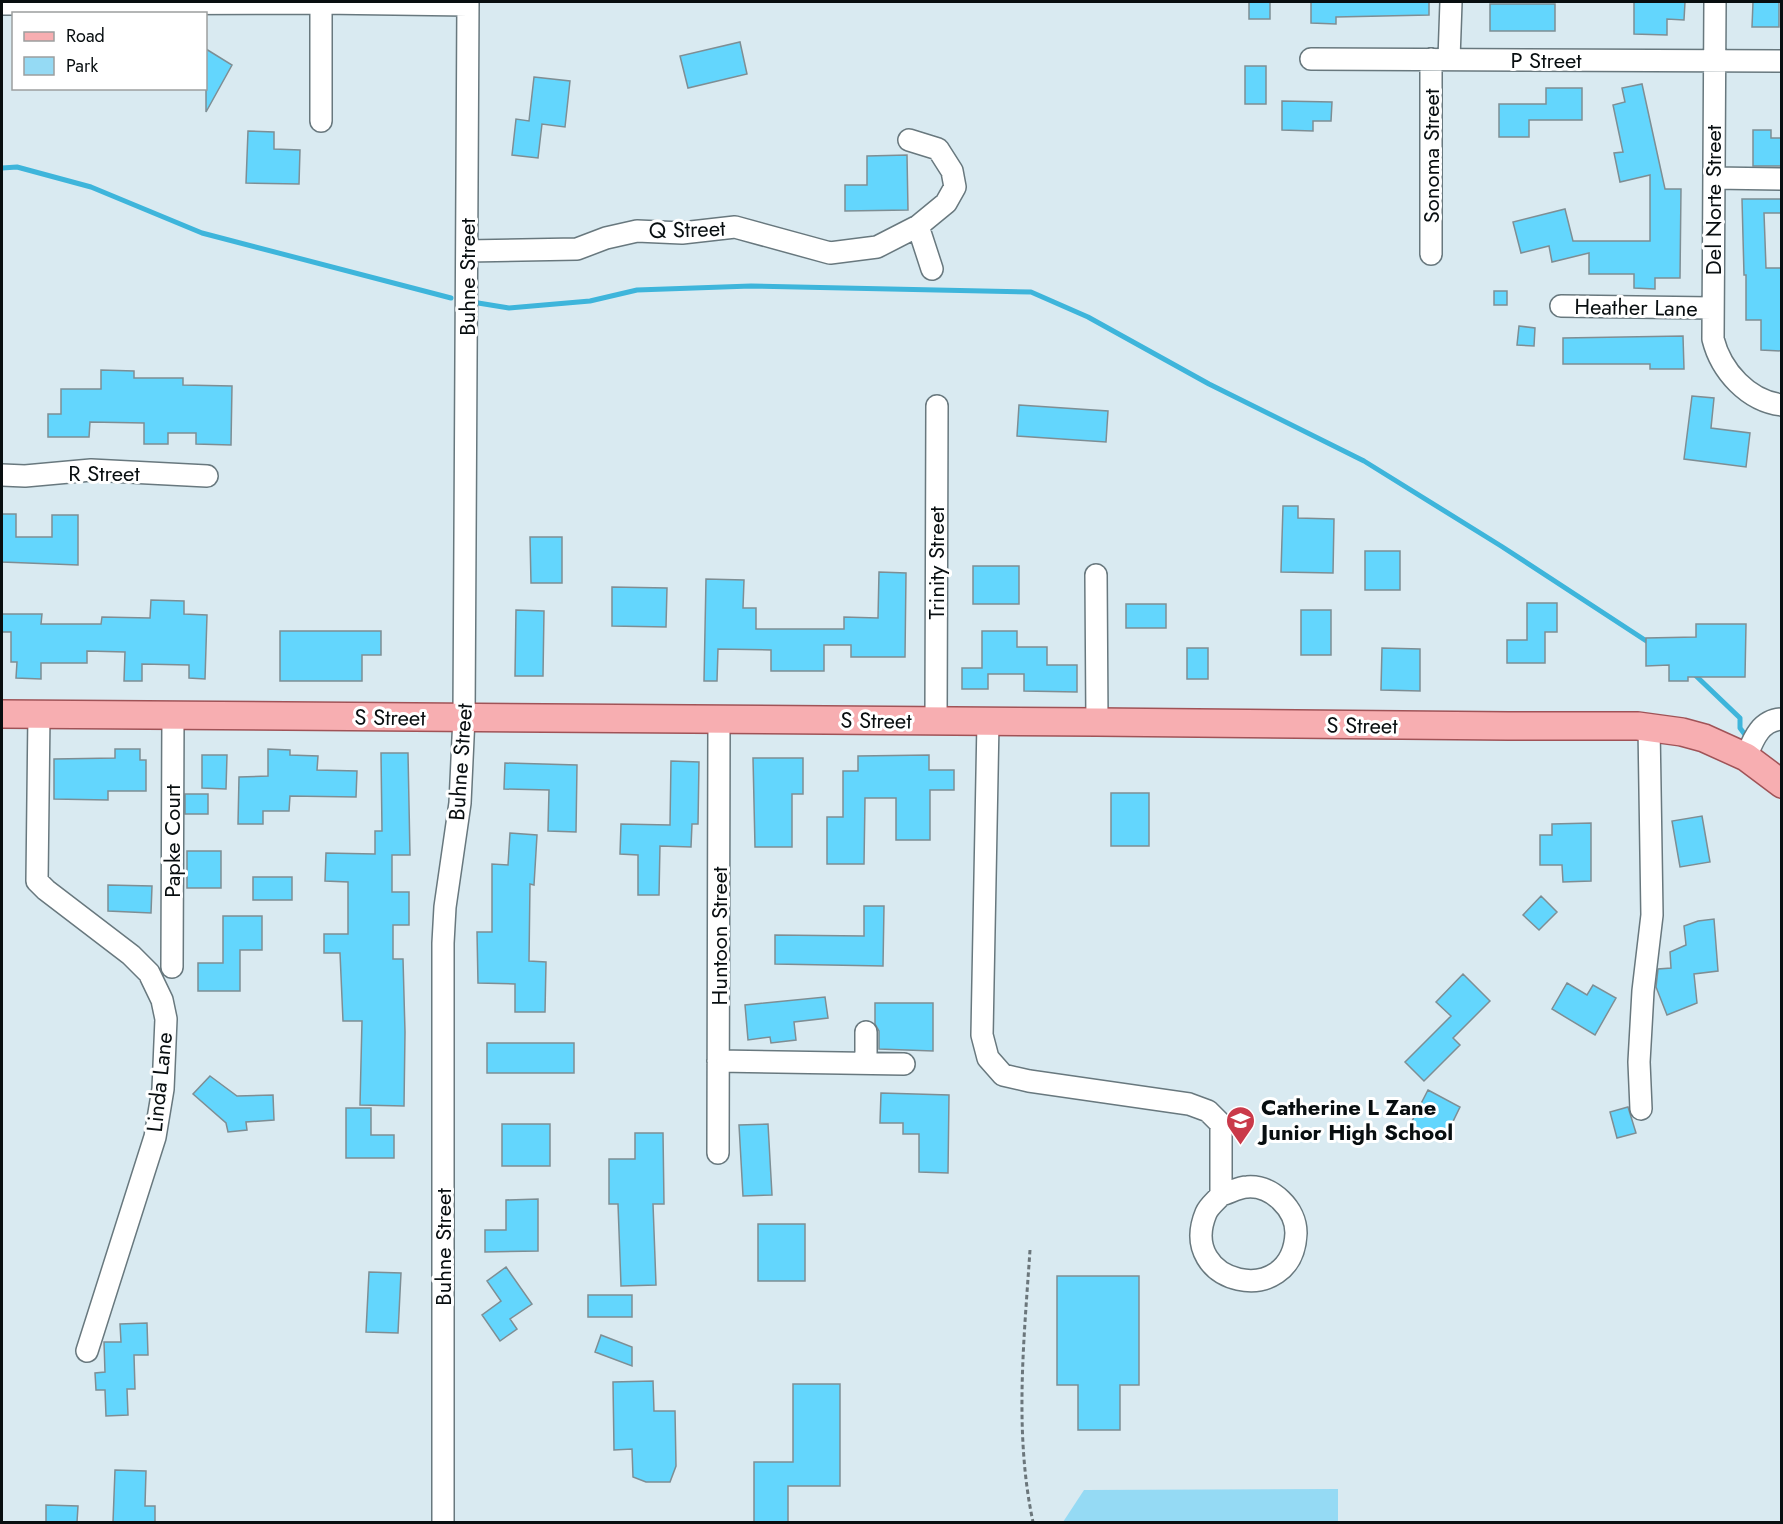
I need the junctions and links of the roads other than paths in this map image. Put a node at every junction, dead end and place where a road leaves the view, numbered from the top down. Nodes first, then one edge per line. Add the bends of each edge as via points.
1 (1451, 2) edge
2 (1715, 2) edge
3 (321, 3) junction
4 (468, 3) edge
5 (2, 4) edge
6 (1311, 59) dead end
7 (1440, 59) junction
8 (1714, 61) junction
9 (1782, 61) edge
10 (321, 121) dead end
11 (909, 140) dead end
12 (1714, 178) junction
13 (1782, 179) edge
14 (918, 226) junction
15 (467, 251) junction
16 (1431, 254) dead end
17 (932, 269) dead end
18 (1561, 306) dead end
19 (1712, 308) junction
20 (1782, 405) edge
21 (937, 406) dead end
22 (2, 475) edge
23 (207, 476) dead end
24 (1096, 575) dead end
25 (2, 714) edge
26 (39, 714) junction
27 (173, 714) junction
28 (464, 717) junction
29 (719, 719) junction
30 (1782, 719) edge
31 (936, 721) junction
32 (988, 722) junction
33 (1097, 722) junction
34 (1649, 726) junction
35 (1746, 757) junction
36 (1782, 784) edge
37 (172, 967) dead end
38 (866, 1032) dead end
39 (718, 1061) junction
40 (866, 1064) junction
41 (904, 1064) dead end
42 (1641, 1110) dead end
43 (718, 1153) dead end
44 (1221, 1195) junction
45 (87, 1351) dead end
46 (443, 1522) edge

1 - 7 street, Sonoma Street
2 - 8 street, Del Norte Street
3 - 4 street
3 - 5 street
3 - 10 street
4 - 15 street, Buhne Street
6 - 7 street, P Street
7 - 8 street, P Street
7 - 16 street, Sonoma Street
8 - 9 street, P Street
8 - 12 street, Del Norte Street
11 - 14 street, Q Street via 938,149 952,171 955,187 946,203
12 - 13 street
12 - 19 street, Del Norte Street
14 - 15 street, Q Street via 877,247 830,253 735,227 682,233 637,231 577,249
14 - 17 street
15 - 28 street, Buhne Street
18 - 19 street, Heather Lane
19 - 20 street, Del Norte Street via 1713,339 1717,356 1726,369 1761,399
21 - 31 street, Trinity Street
22 - 23 street, R Street via 91,470
24 - 33 street
25 - 26 main road, S Street
26 - 27 main road, S Street
26 - 45 street, Linda Lane via 37,881 132,955 148,973 162,999 165,1019 163,1089 155,1137
27 - 28 main road, S Street
27 - 37 street, Papke Court
28 - 29 main road, S Street
28 - 46 street, Buhne Street via 460,803 443,943
29 - 31 main road, S Street
29 - 39 street, Huntoon Street
30 - 35 street via 1764,725
31 - 32 main road, S Street
32 - 33 main road, S Street
32 - 44 street via 982,1035 988,1058 1003,1075 1189,1104 1208,1111 1221,1124
33 - 34 main road, S Street
34 - 35 main road, S Street via 1704,738
34 - 42 street via 1652,915 1643,991
35 - 36 main road, S Street
38 - 40 street
39 - 40 street
39 - 43 street, Huntoon Street
40 - 41 street
44 - 44 street via 1248,1187 1269,1191 1290,1211 1296,1231 1293,1251 1271,1276 1252,1282 1230,1278 1213,1266 1205,1254 1201,1232 1207,1211

